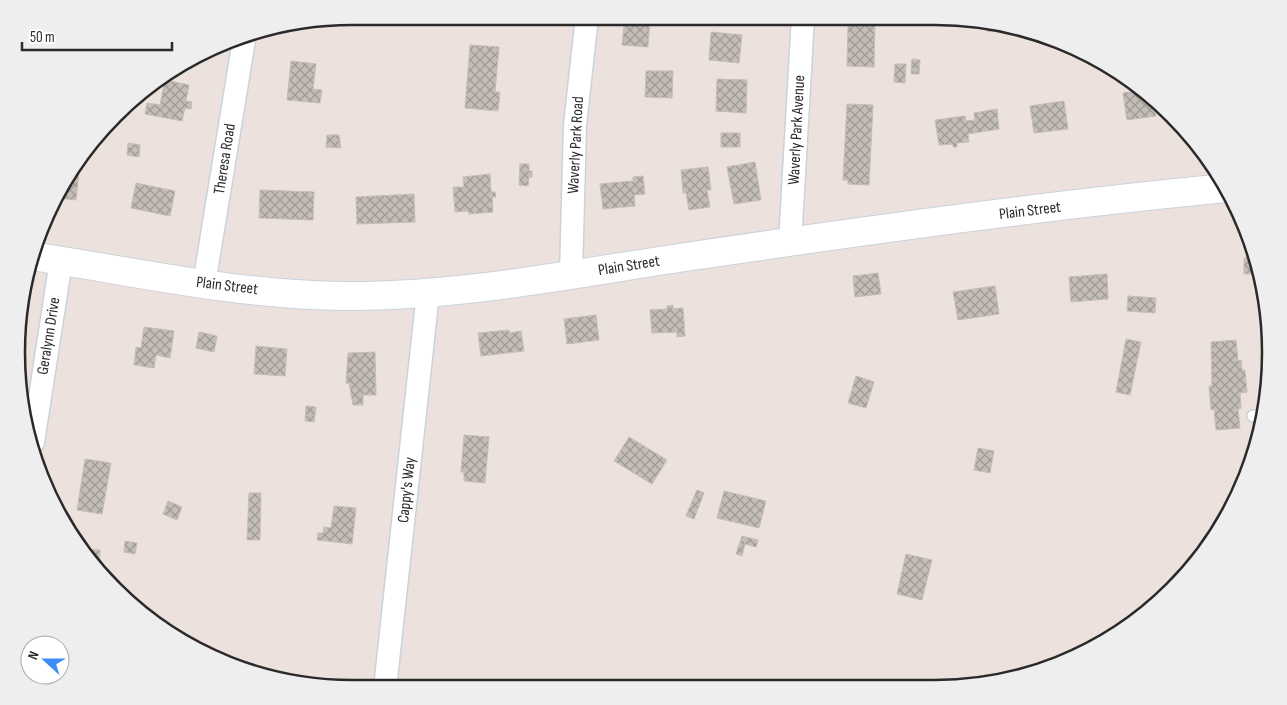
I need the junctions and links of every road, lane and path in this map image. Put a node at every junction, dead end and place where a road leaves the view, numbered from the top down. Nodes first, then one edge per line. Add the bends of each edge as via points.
1 (586, 25) edge
2 (802, 25) edge
3 (243, 43) edge
4 (1218, 189) edge
5 (790, 243) junction
6 (39, 257) edge
7 (61, 261) junction
8 (571, 275) junction
9 (204, 284) junction
10 (428, 293) junction
11 (35, 431) edge
12 (386, 680) edge

1 - 8 street, Waverly Park Road via 575,124
2 - 5 street, Waverly Park Avenue
3 - 9 street, Theresa Road
4 - 5 main road, Plain Street
5 - 8 main road, Plain Street
6 - 7 main road, Plain Street
7 - 9 main road, Plain Street
7 - 11 street, Geralynn Drive
8 - 10 main road, Plain Street
9 - 10 main road, Plain Street via 323,296
10 - 12 street, Cappy's Way

